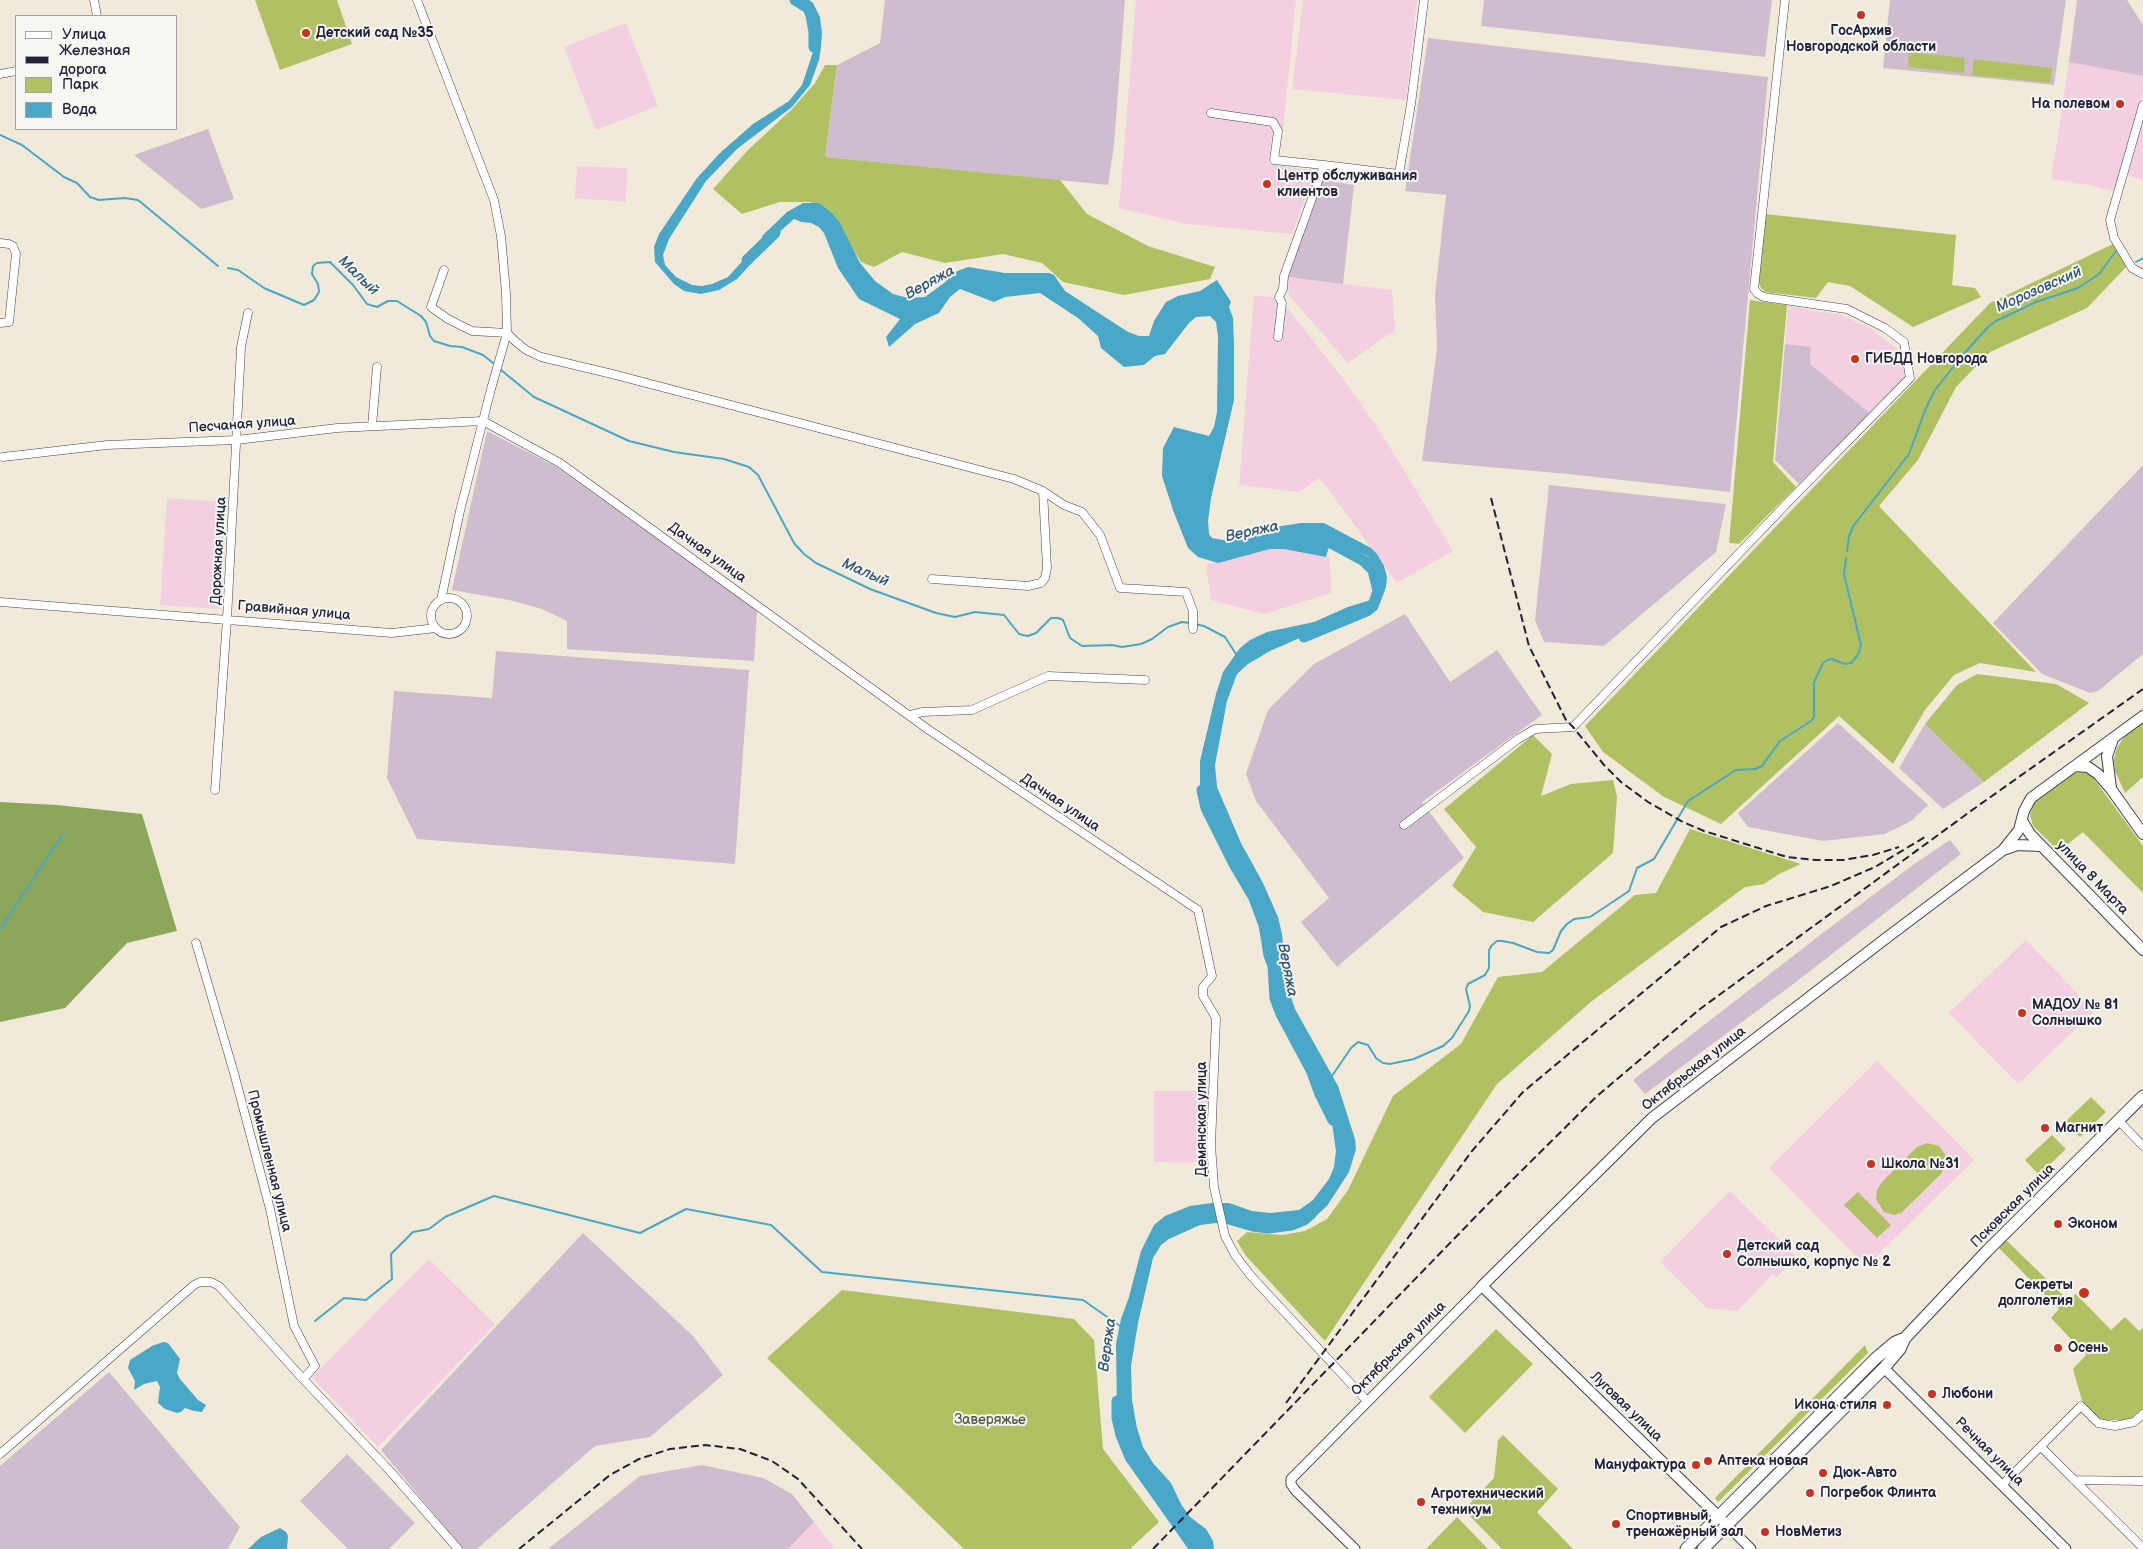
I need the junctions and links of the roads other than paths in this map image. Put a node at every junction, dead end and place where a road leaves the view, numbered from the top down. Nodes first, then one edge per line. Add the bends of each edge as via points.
1 (94, 0) edge
2 (417, 0) edge
3 (1424, 0) edge
4 (1785, 0) edge
5 (98, 15) edge
6 (15, 71) edge
7 (0, 74) edge
8 (2143, 105) edge
9 (1211, 113) dead end
10 (1324, 165) junction
11 (0, 243) edge
12 (444, 270) dead end
13 (2143, 274) edge
14 (248, 313) dead end
15 (0, 323) edge
16 (507, 333) junction
17 (1278, 337) dead end
18 (377, 367) dead end
19 (483, 421) junction
20 (372, 426) junction
21 (237, 440) junction
22 (3, 457) dead end
23 (1043, 492) junction
24 (932, 579) dead end
25 (441, 600) junction
26 (0, 602) edge
27 (227, 618) junction
28 (436, 628) junction
29 (1192, 629) dead end
30 (1145, 680) dead end
31 (910, 715) junction
32 (2143, 716) edge
33 (2113, 738) junction
34 (2075, 766) junction
35 (2111, 789) junction
36 (214, 790) dead end
37 (2023, 822) junction
38 (1404, 824) dead end
39 (2143, 834) edge
40 (2041, 846) junction
41 (2003, 850) junction
42 (1198, 910) joint
43 (196, 943) dead end
44 (2143, 950) edge
45 (2143, 1096) edge
46 (2119, 1121) junction
47 (2143, 1146) edge
48 (1482, 1286) junction
49 (1905, 1338) junction
50 (1887, 1372) junction
51 (303, 1379) junction
52 (1367, 1401) junction
53 (1833, 1402) junction
54 (1841, 1411) junction
55 (2143, 1414) edge
56 (2040, 1447) junction
57 (0, 1454) edge
58 (2074, 1480) junction
59 (2143, 1481) edge
60 (2002, 1485) junction
61 (1723, 1521) junction
62 (2143, 1548) edge
63 (458, 1549) edge
64 (1355, 1549) edge
65 (1686, 1549) edge
66 (1703, 1549) edge
67 (1751, 1549) edge
68 (2066, 1549) edge

1 - 5 street
2 - 16 street via 494,200 501,236
3 - 10 street via 1399,174
4 - 38 street via 1754,289 1764,298 1847,310 1885,328 1904,342 1910,378 1573,727 1535,729
6 - 7 street
8 - 13 street via 2110,220 2114,238 2132,268
9 - 10 street via 1272,122 1278,132 1274,160
10 - 17 street via 1284,276
11 - 15 street via 13,246 16,254 9,322
12 - 16 street via 431,307 472,331
14 - 21 street, Дорожная улица via 241,347
16 - 19 street
16 - 23 street via 526,350 553,362 612,374 1014,479
18 - 20 street
19 - 20 street, Песчаная улица
19 - 25 street
19 - 31 street, Дачная улица via 560,463
20 - 21 street, Песчаная улица
21 - 22 street, Песчаная улица via 107,445
21 - 27 street, Дорожная улица
23 - 24 street via 1047,568 1041,583 1028,586
23 - 29 street via 1082,512 1100,535 1120,588 1186,592 1193,611
25 - 28 street via 432,612
25 - 28 street via 460,601 467,614 466,623 454,634 444,634
26 - 27 street, Гравийная улица
27 - 28 street, Гравийная улица via 392,633
27 - 36 street, Дорожная улица
30 - 31 street via 1048,676 972,710
31 - 42 street, Дачная улица
32 - 33 main road, Октябрьская улица
33 - 34 main road, Октябрьская улица
33 - 35 main road via 2107,756
34 - 35 main road via 2093,769
34 - 37 main road, Октябрьская улица via 2031,798 2024,811
35 - 39 main road
37 - 40 main road, улица 8 Марта
37 - 41 main road, Октябрьская улица
40 - 41 main road, улица 8 Марта via 2017,845
40 - 44 main road, улица 8 Марта
41 - 48 main road, Октябрьская улица via 1652,1118
42 - 52 street, Демянская улица via 1212,976 1203,987 1203,996 1216,1018 1212,1145 1214,1187 1224,1236 1251,1276
43 - 51 street, Промышленная улица via 270,1209 294,1326 315,1366
45 - 46 main road, Псковская улица
46 - 47 street
46 - 49 main road, Псковская улица
48 - 52 street, Октябрьская улица
48 - 61 main road, Луговая улица
49 - 50 main road, Псковская улица
49 - 53 main road, Псковская улица via 1875,1359
50 - 54 main road, Псковская улица
50 - 60 street, Речная улица
51 - 57 street via 219,1286 200,1282
51 - 63 street
52 - 64 street, Октябрьская улица via 1294,1475 1291,1484
53 - 54 main road via 1833,1409
53 - 61 main road, Псковская улица
54 - 61 main road, Псковская улица
55 - 56 street via 2134,1422 2115,1426 2098,1423 2081,1406
56 - 58 street
56 - 60 street
58 - 59 street
58 - 62 street
60 - 68 street, Речная улица
61 - 65 main road, Псковская улица
61 - 66 main road, Псковская улица
61 - 67 street, Луговая улица

